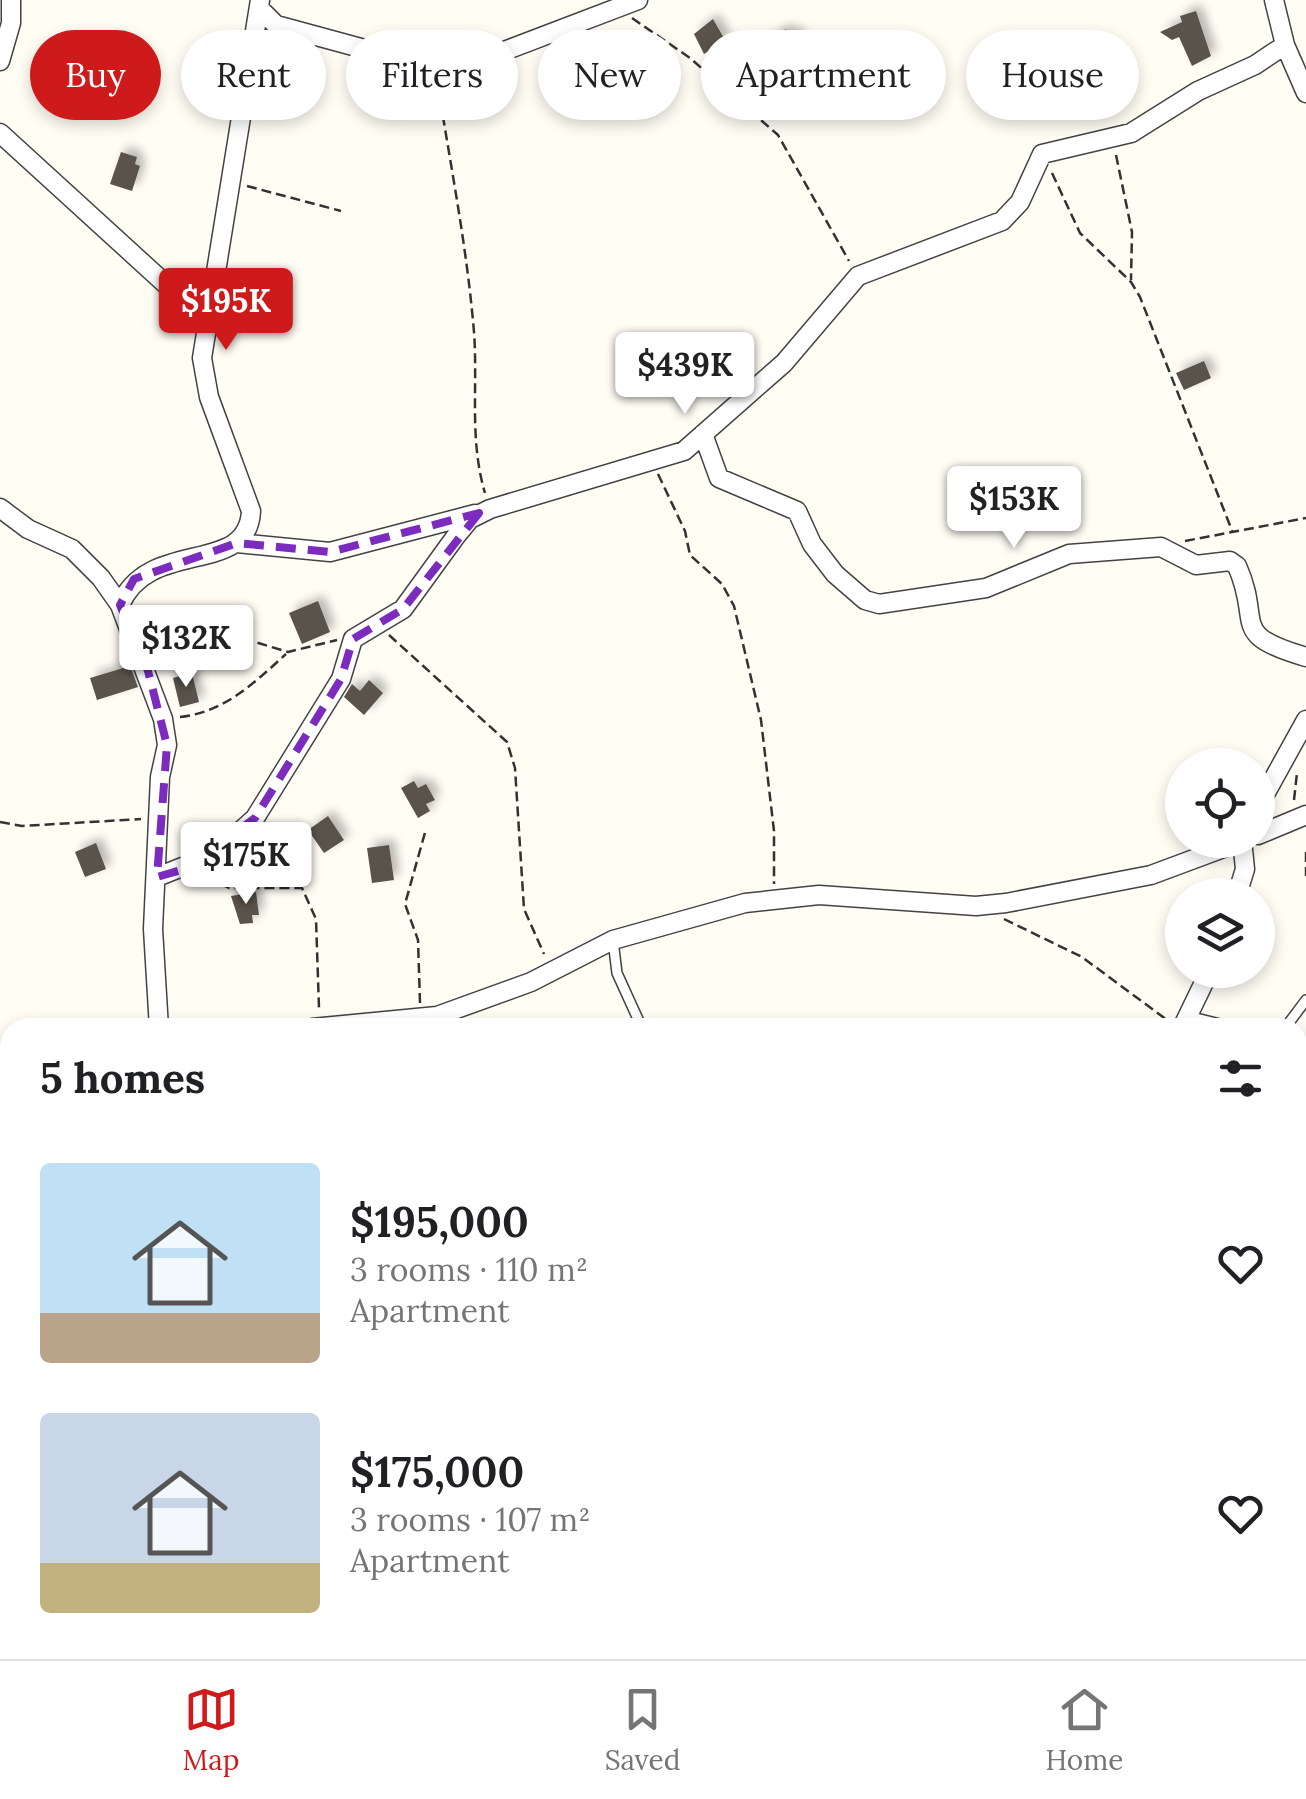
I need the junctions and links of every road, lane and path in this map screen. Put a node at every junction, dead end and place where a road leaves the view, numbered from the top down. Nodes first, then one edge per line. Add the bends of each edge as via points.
1 (12, 0) edge
2 (638, 0) edge
3 (1274, 0) edge
4 (259, 4) edge
5 (619, 9) junction
6 (518, 43) edge
7 (1285, 45) junction
8 (346, 46) edge
9 (0, 61) edge
10 (1306, 93) edge
11 (444, 120) edge
12 (0, 133) edge
13 (1111, 140) junction
14 (1042, 154) junction
15 (232, 180) junction
16 (341, 211) dead end
17 (858, 276) junction
18 (1132, 282) junction
19 (205, 328) junction
20 (702, 434) junction
21 (652, 460) junction
22 (0, 508) edge
23 (485, 511) junction
24 (1306, 518) edge
25 (1233, 533) junction
26 (237, 543) junction
27 (1158, 547) junction
28 (120, 605) junction
29 (376, 624) junction
30 (353, 638) junction
31 (288, 652) junction
32 (1306, 657) edge
33 (148, 671) junction
34 (164, 719) junction
35 (1301, 728) edge
36 (1275, 776) edge
37 (1302, 817) edge
38 (157, 818) junction
39 (0, 822) edge
40 (1275, 828) edge
41 (426, 829) dead end
42 (1306, 852) edge
43 (1194, 858) edge
44 (188, 868) junction
45 (1306, 876) edge
46 (157, 877) junction
47 (774, 900) junction
48 (976, 906) junction
49 (613, 940) junction
50 (550, 969) junction
51 (1200, 988) edge
52 (157, 1018) edge
53 (315, 1018) edge
54 (419, 1018) edge
55 (425, 1018) edge
56 (638, 1018) edge
57 (1171, 1018) edge
58 (1184, 1018) edge

1 - 9 street
2 - 5 street
3 - 7 street
4 - 8 street via 276,26
4 - 15 street
5 - 6 street
5 - 17 path via 690,58 778,135
7 - 10 street
7 - 13 street
11 - 23 path via 466,244 475,342 474,441
12 - 19 street via 194,310
13 - 14 street
13 - 18 path via 1132,232
14 - 17 street via 1020,202 1002,221
14 - 18 path via 1080,233
15 - 16 path
15 - 19 street
17 - 20 street via 784,363
18 - 25 path
19 - 26 street via 209,396 251,511 250,526
20 - 21 street via 684,450
20 - 27 street via 719,478 797,511 835,574 879,604 986,588 1068,554
21 - 23 street
21 - 47 path via 690,554 722,584 734,606 761,720
22 - 28 street via 72,549
23 - 26 street via 330,552
23 - 29 street via 456,536 403,609
24 - 25 path
25 - 27 path
26 - 28 street via 134,579
27 - 32 street via 1196,565 1237,566 1252,632 1268,646
28 - 33 street
29 - 30 street
29 - 50 path via 507,742 515,768 524,909
30 - 31 path
30 - 44 street via 341,679 255,818
31 - 33 path via 211,640 156,661
31 - 34 path via 205,714
33 - 34 street
34 - 38 street
35 - 36 street
35 - 37 path via 1293,796
37 - 40 street
38 - 39 path
38 - 46 street
41 - 54 path via 405,904 418,940
42 - 45 path
43 - 48 street via 1076,892
44 - 46 street
44 - 53 path via 229,888 302,888 318,937
46 - 52 street
47 - 48 street via 818,895
47 - 49 street
48 - 57 path via 1082,957
49 - 50 street
49 - 56 lane via 618,973
50 - 55 street
51 - 58 street

